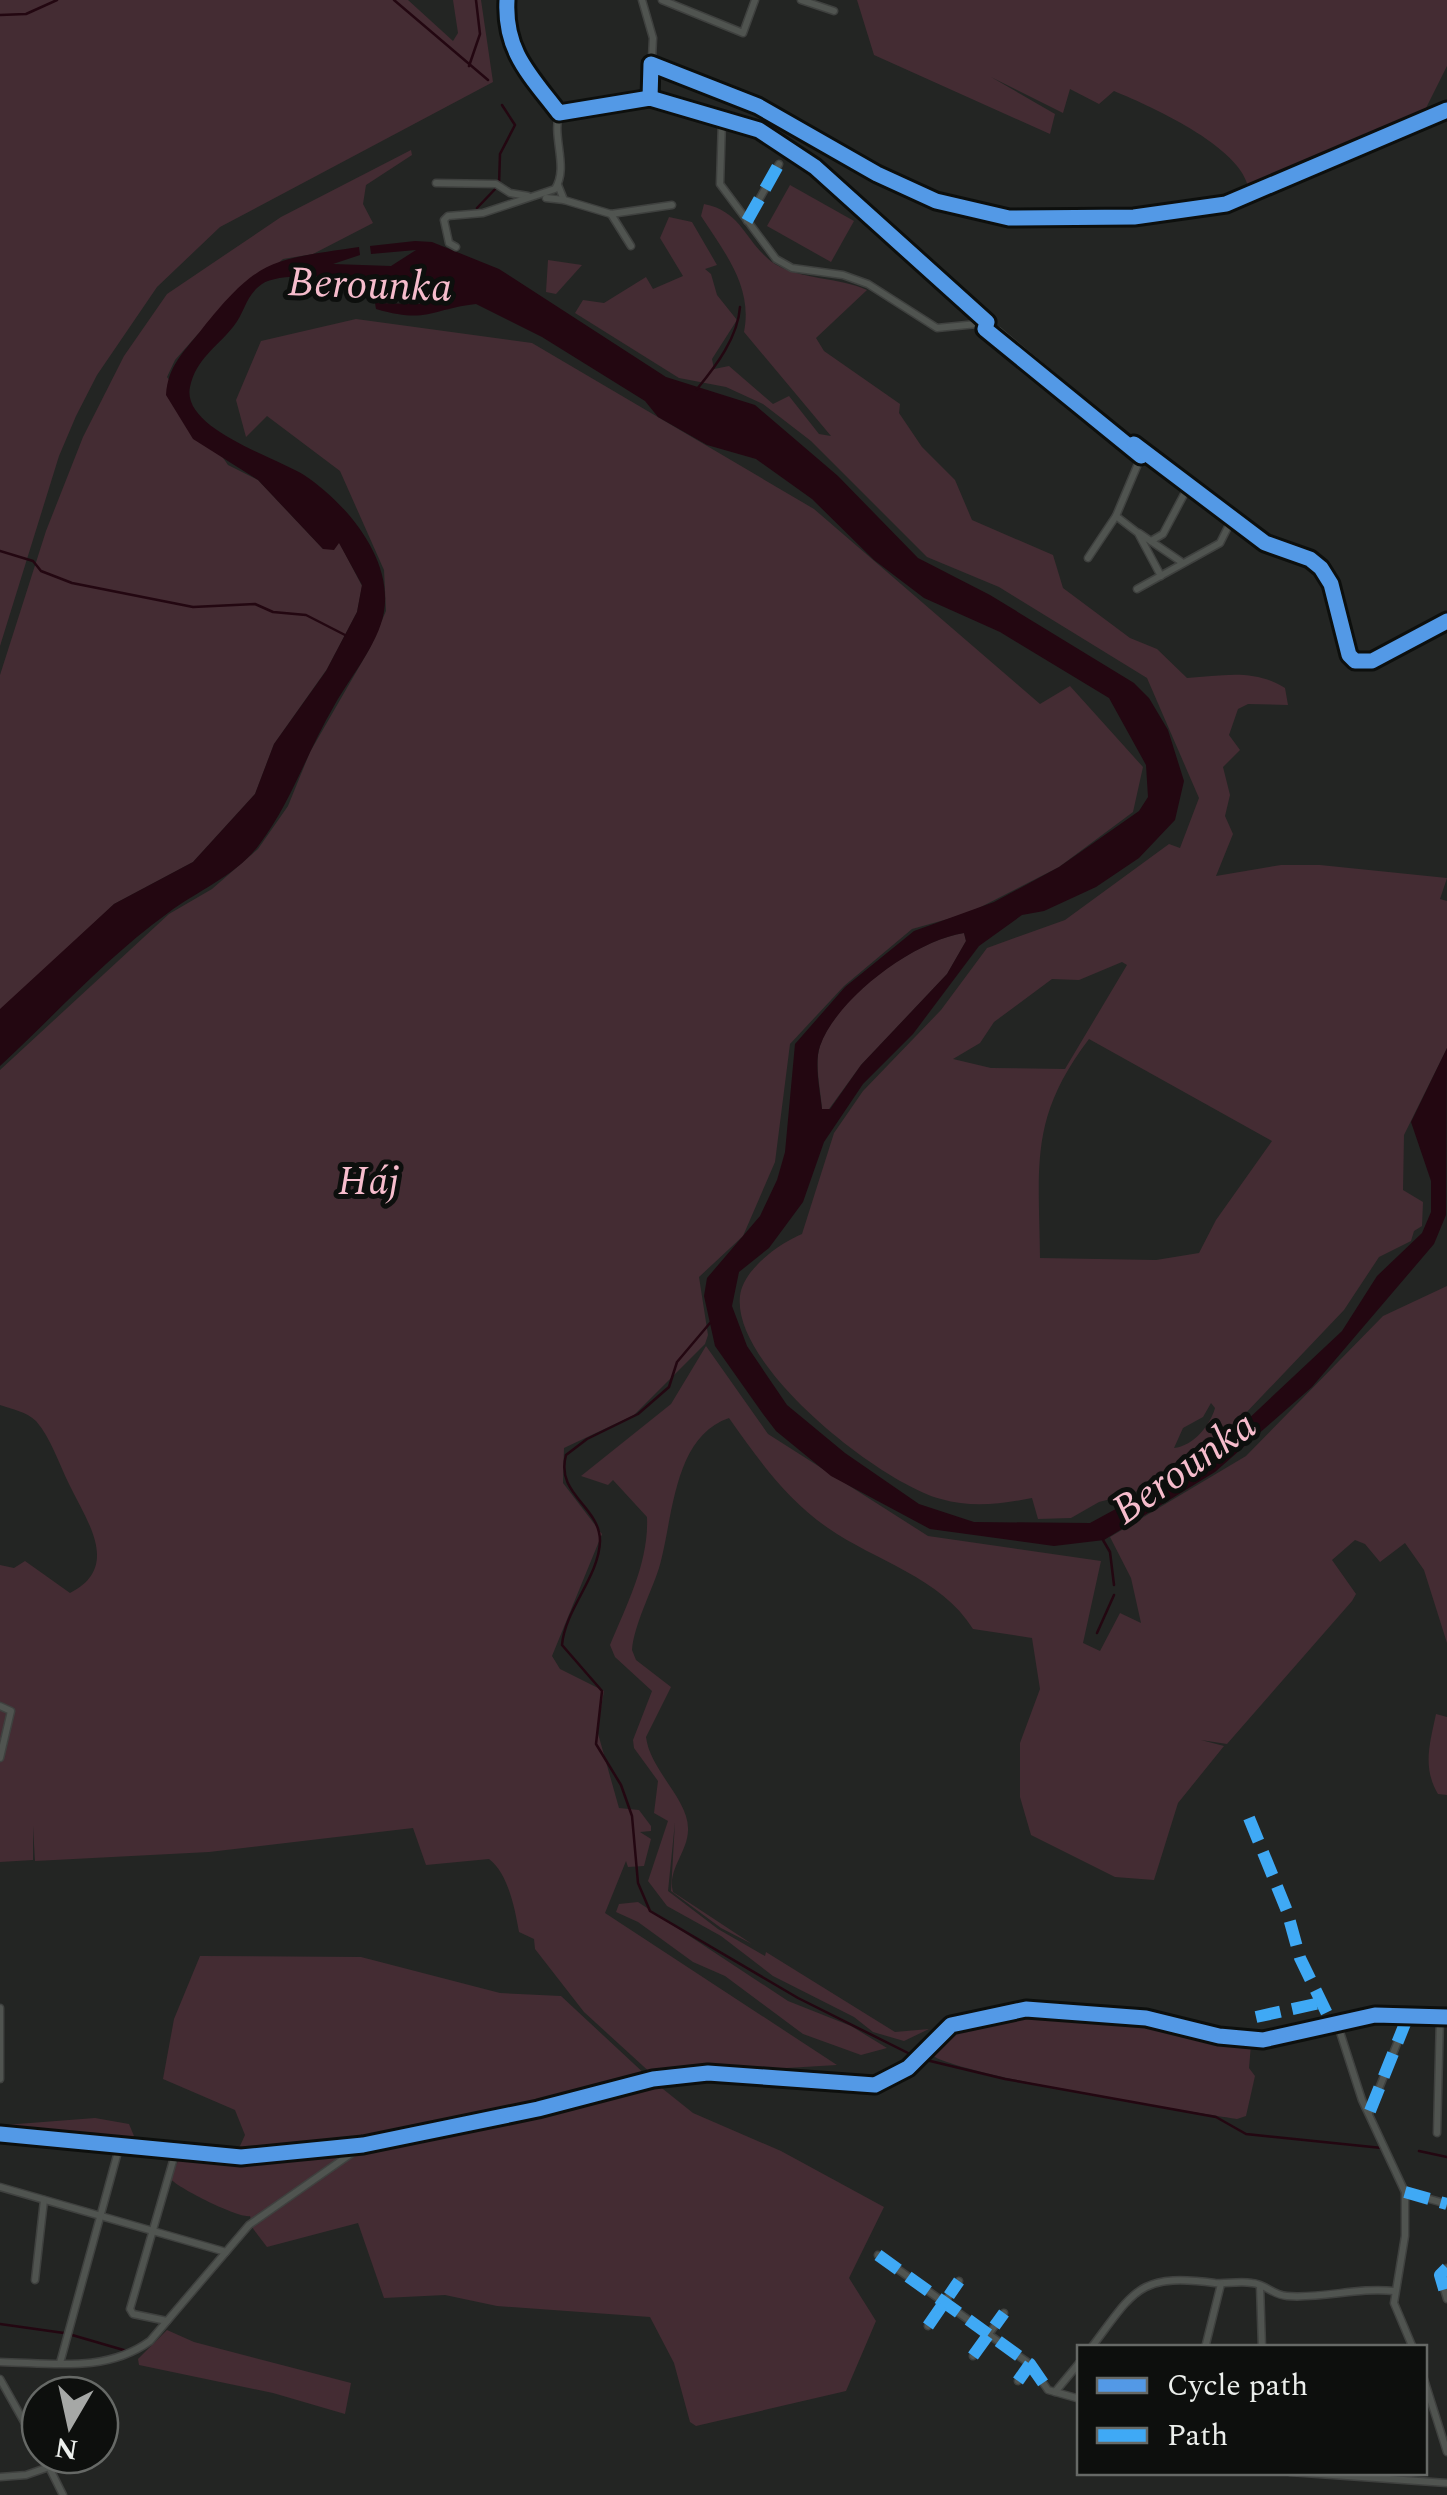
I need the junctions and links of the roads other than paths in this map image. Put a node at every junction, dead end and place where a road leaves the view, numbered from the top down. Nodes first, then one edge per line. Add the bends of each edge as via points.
1 (507, 0) edge
2 (642, 0) edge
3 (755, 0) edge
4 (801, 0) edge
5 (662, 1) edge
6 (834, 12) dead end
7 (650, 98) junction
8 (558, 114) junction
9 (779, 164) dead end
10 (436, 183) dead end
11 (558, 185) junction
12 (540, 197) junction
13 (564, 200) junction
14 (672, 204) dead end
15 (611, 214) junction
16 (747, 222) junction
17 (630, 246) dead end
18 (456, 247) dead end
19 (1143, 452) junction
20 (1189, 485) junction
21 (1116, 516) junction
22 (1233, 517) junction
23 (1138, 533) junction
24 (1151, 541) junction
25 (1088, 558) dead end
26 (1183, 564) junction
27 (1161, 576) junction
28 (1137, 589) dead end
29 (1447, 621) edge
30 (0, 1706) edge
31 (0, 1758) edge
32 (0, 2008) edge
33 (1408, 2016) junction
34 (1444, 2017) edge
35 (1333, 2026) junction
36 (0, 2069) edge
37 (0, 2079) edge
38 (1370, 2112) junction
39 (1437, 2133) dead end
40 (0, 2134) edge
41 (363, 2145) junction
42 (118, 2148) junction
43 (175, 2154) junction
44 (0, 2187) edge
45 (1404, 2192) junction
46 (44, 2200) junction
47 (1447, 2204) edge
48 (100, 2215) junction
49 (153, 2230) junction
50 (226, 2252) junction
51 (878, 2255) dead end
52 (1447, 2268) edge
53 (35, 2280) dead end
54 (960, 2281) dead end
55 (1220, 2284) junction
56 (1260, 2284) junction
57 (1394, 2292) junction
58 (1447, 2299) edge
59 (944, 2303) junction
60 (1004, 2313) dead end
61 (167, 2322) junction
62 (928, 2326) dead end
63 (988, 2335) junction
64 (1092, 2345) edge
65 (1205, 2345) edge
66 (1262, 2345) edge
67 (1412, 2345) edge
68 (974, 2356) dead end
69 (0, 2362) edge
70 (60, 2363) junction
71 (1030, 2364) junction
72 (1077, 2365) edge
73 (0, 2380) edge
74 (1018, 2381) dead end
75 (1427, 2387) edge
76 (1051, 2391) junction
77 (1077, 2397) edge
78 (20, 2410) edge
79 (1445, 2437) edge
80 (1447, 2452) edge
81 (26, 2475) edge
82 (1334, 2475) edge
83 (0, 2477) edge
84 (1438, 2482) junction
85 (1447, 2483) edge
86 (1431, 2495) edge

1 - 8 street via 506,36
2 - 7 street via 653,38
3 - 5 street via 743,33
4 - 6 street
7 - 8 street
7 - 16 street via 722,120 719,179
8 - 11 street
9 - 16 street
10 - 12 street via 500,186
11 - 12 street
11 - 13 street
12 - 13 street
12 - 18 street via 448,216 449,243
13 - 15 street
14 - 15 street
15 - 17 street
16 - 19 street via 776,260 868,284 937,328 991,326
19 - 20 street
19 - 21 street
20 - 22 street
20 - 24 street via 1163,534
21 - 23 street
21 - 25 street
22 - 26 street via 1220,544
22 - 29 street via 1265,543 1321,568 1355,661 1372,662
23 - 24 street
23 - 27 street
24 - 26 street
26 - 27 street
27 - 28 street
30 - 31 street via 11,1711
32 - 36 street
33 - 34 street
33 - 35 street via 1376,2014
33 - 38 street
34 - 39 street
35 - 38 street
35 - 41 street via 1262,2040 1146,2018 1026,2009 951,2024 908,2068 876,2085 744,2072 671,2077
36 - 37 street
38 - 45 street
40 - 42 street
41 - 43 street via 241,2157
41 - 50 street via 249,2226
42 - 43 street
42 - 48 street
43 - 49 street
44 - 46 street
45 - 47 street
45 - 57 street via 1405,2236
46 - 48 street
46 - 53 street
48 - 49 street
48 - 70 street
49 - 50 street
49 - 61 street via 130,2308
50 - 61 street
51 - 59 street
52 - 58 street via 1440,2275
54 - 59 street
55 - 56 street
55 - 64 street via 1152,2282 1126,2301
55 - 65 street
56 - 57 street via 1292,2297 1354,2288
56 - 66 street
57 - 67 street
59 - 62 street
59 - 63 street
60 - 63 street
61 - 70 street via 129,2356
63 - 68 street
63 - 71 street
69 - 70 street
71 - 74 street
71 - 76 street
72 - 76 street
73 - 78 street
75 - 79 street
76 - 77 street
79 - 80 street
81 - 83 street
82 - 84 street
84 - 85 street
84 - 86 street

